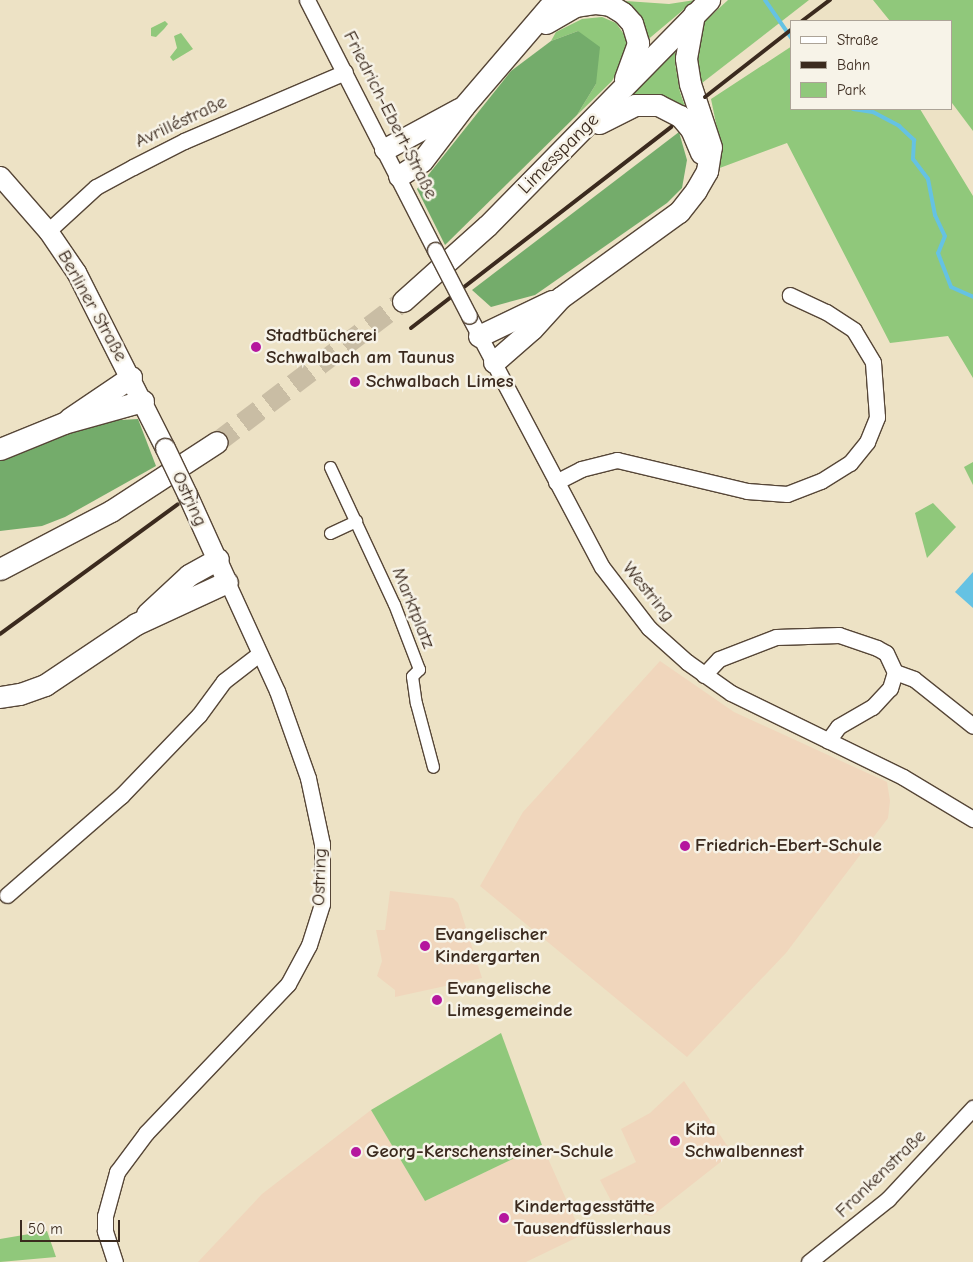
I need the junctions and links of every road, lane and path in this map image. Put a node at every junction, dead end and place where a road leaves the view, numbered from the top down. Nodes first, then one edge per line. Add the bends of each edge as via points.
1 (307, 0) edge
2 (559, 0) edge
3 (702, 7) edge
4 (516, 46) junction
5 (345, 72) junction
6 (616, 96) junction
7 (464, 106) junction
8 (577, 137) junction
9 (385, 149) junction
10 (0, 176) edge
11 (399, 176) junction
12 (696, 190) junction
13 (48, 231) junction
14 (435, 250) joint
15 (790, 295) dead end
16 (560, 298) junction
17 (403, 301) tunnel mouth
18 (480, 336) junction
19 (494, 362) junction
20 (131, 377) junction
21 (143, 401) junction
22 (64, 423) junction
23 (217, 442) tunnel mouth
24 (165, 448) joint
25 (0, 449) edge
26 (330, 467) dead end
27 (556, 482) junction
28 (356, 521) junction
29 (330, 533) dead end
30 (10, 559) edge
31 (218, 559) junction
32 (0, 569) edge
33 (227, 582) junction
34 (136, 624) junction
35 (259, 654) junction
36 (895, 672) junction
37 (704, 675) junction
38 (0, 690) edge
39 (10, 696) edge
40 (973, 726) edge
41 (828, 741) junction
42 (434, 767) dead end
43 (973, 820) edge
44 (7, 895) dead end
45 (973, 1108) edge
46 (115, 1262) edge
47 (809, 1262) edge

1 - 5 street, Friedrich-Ebert-Straße
2 - 4 main road
3 - 6 main road, Limesspange
3 - 12 main road via 686,58 690,84 711,147 707,172
4 - 6 main road via 576,6 610,5 632,23 638,42 628,74
4 - 7 main road
5 - 9 street, Friedrich-Ebert-Straße
5 - 13 street, Avrilléstraße via 184,141 133,167 96,187
6 - 8 main road, Limesspange
7 - 9 main road
7 - 11 main road via 422,161
8 - 12 main road via 623,109 648,104 667,108 691,128 698,141 701,155
8 - 17 main road, Limesspange via 487,226
9 - 11 street, Friedrich-Ebert-Straße
10 - 13 street, Berliner Straße
11 - 14 street, Friedrich-Ebert-Straße
12 - 16 main road via 679,212
13 - 20 street, Berliner Straße via 76,272
14 - 18 street, Westring, bridge
15 - 27 street via 854,330 872,362 877,417 867,442 850,463 821,481 787,494 747,491 617,460 581,469
16 - 18 main road
16 - 19 main road via 532,329
18 - 19 street, Westring
19 - 27 street, Westring
20 - 21 street, Berliner Straße
20 - 22 main road
21 - 22 main road
21 - 24 street, Berliner Straße
22 - 25 main road
23 - 30 main road via 111,511
24 - 31 street, Ostring, bridge
26 - 28 street, Marktplatz
27 - 37 street, Westring via 619,593 649,628
28 - 29 street
28 - 42 street, Marktplatz via 419,669 412,676 416,703
30 - 32 main road
31 - 33 street, Ostring
31 - 34 main road via 189,575
33 - 34 main road
33 - 35 street, Ostring
34 - 39 main road via 45,684
35 - 44 street via 224,681 200,715 121,796
35 - 46 street, Ostring via 277,691 311,787 322,844 322,904 309,945 288,984 146,1133 117,1172 105,1216 105,1231
36 - 37 street via 886,653 869,644 839,635 808,634 769,638 715,662
36 - 40 street via 914,679
36 - 41 street via 890,688 881,700 844,722
37 - 41 street, Westring via 765,712
38 - 39 main road
41 - 43 street, Westring via 904,777
45 - 47 street, Frankenstraße via 888,1199

